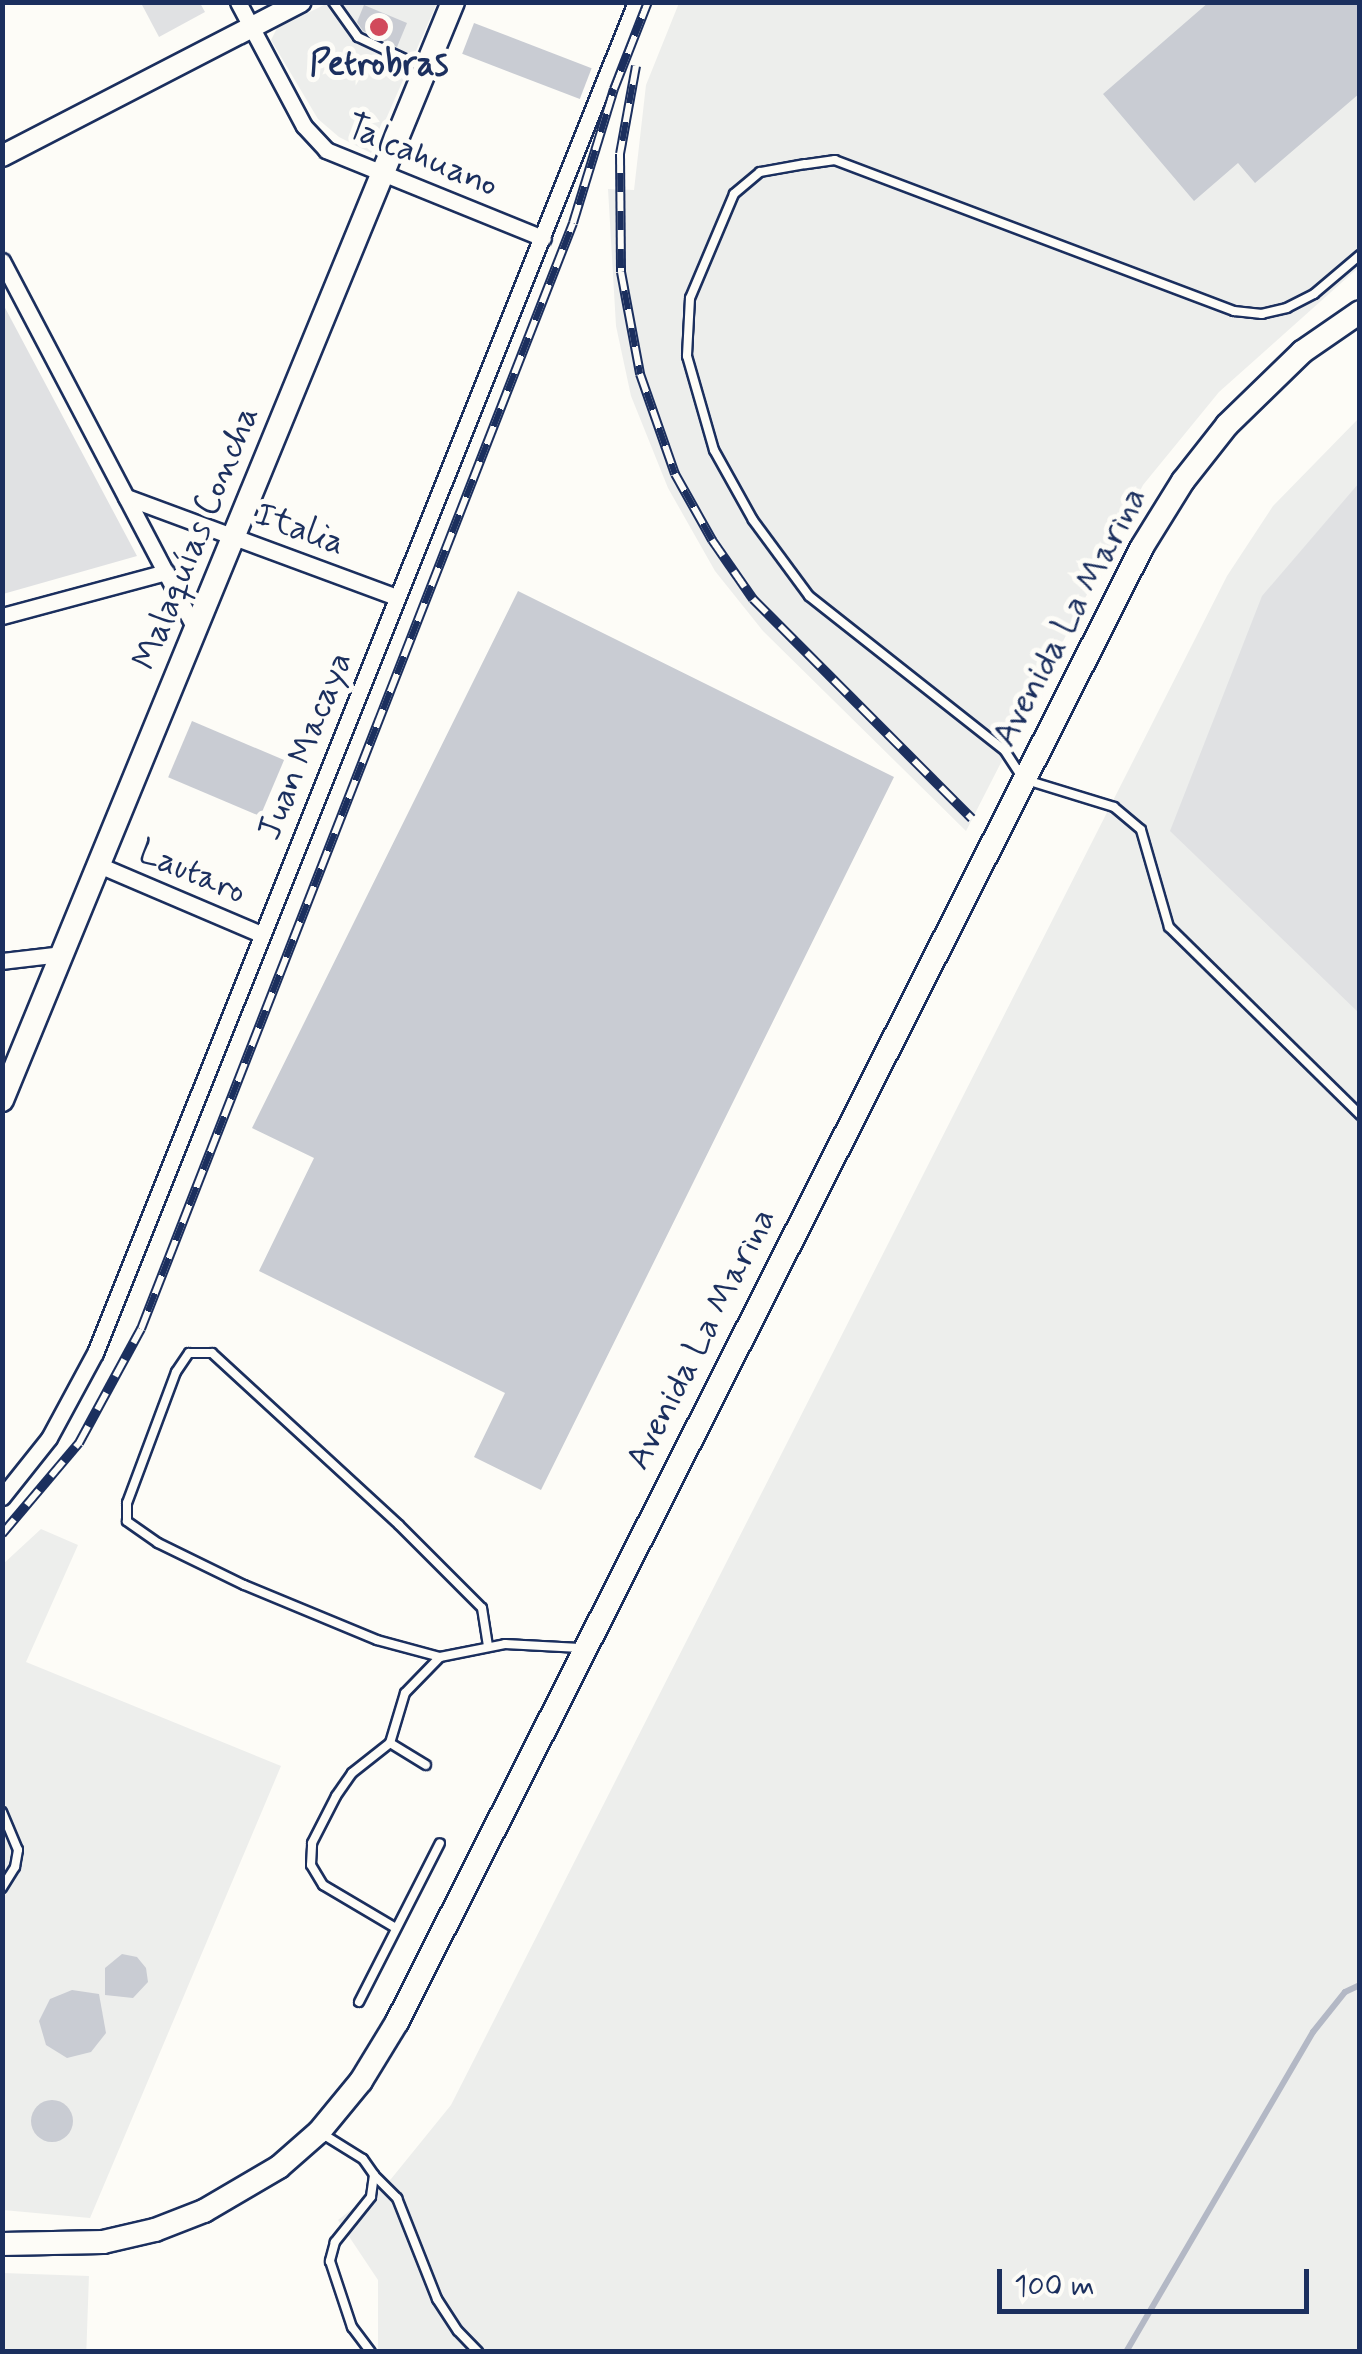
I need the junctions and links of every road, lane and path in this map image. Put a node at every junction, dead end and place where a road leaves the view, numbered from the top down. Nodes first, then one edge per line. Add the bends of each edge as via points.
1 (238, 2) edge
2 (302, 2) edge
3 (333, 2) edge
4 (454, 2) edge
5 (636, 2) edge
6 (252, 28) junction
7 (426, 68) junction
8 (2, 156) edge
9 (382, 176) junction
10 (543, 238) junction
11 (1360, 255) edge
12 (2, 261) edge
13 (1360, 312) edge
14 (126, 496) junction
15 (234, 536) junction
16 (166, 572) junction
17 (397, 597) junction
18 (2, 616) edge
19 (196, 630) junction
20 (1024, 779) junction
21 (99, 864) junction
22 (261, 934) junction
23 (62, 954) junction
24 (2, 961) edge
25 (2, 1100) edge
26 (1360, 1115) edge
27 (2, 1496) edge
28 (488, 1646) junction
29 (584, 1648) junction
30 (440, 1657) junction
31 (390, 1743) junction
32 (426, 1765) dead end
33 (2, 1812) edge
34 (440, 1842) dead end
35 (2, 1888) edge
36 (394, 1927) junction
37 (359, 2002) dead end
38 (319, 2132) junction
39 (374, 2175) junction
40 (2, 2244) edge
41 (372, 2352) edge
42 (478, 2352) edge

1 - 6 street, Talcahuano
2 - 6 street
3 - 7 lane via 358,37
4 - 7 main road, Malaquías Concha
5 - 10 street, Juan Macaya
6 - 8 street
6 - 9 street, Talcahuano via 314,140
7 - 9 main road, Malaquías Concha
9 - 10 street, Talcahuano
9 - 15 main road, Malaquías Concha
10 - 17 street, Juan Macaya
11 - 20 lane via 1314,294 1262,314 1234,311 835,160 760,172 734,194 690,298 687,356 714,450 753,520 809,596 1005,751
12 - 14 street
13 - 20 main road, Avenida La Marina via 1277,374 1204,453 1121,585
14 - 15 street, Italia
14 - 16 street
15 - 17 street, Italia
15 - 19 main road, Malaquías Concha
16 - 18 street
16 - 19 street
17 - 22 street, Juan Macaya
19 - 21 main road, Malaquías Concha
20 - 26 lane via 1114,807 1141,830 1169,927
20 - 29 main road, Avenida La Marina
21 - 22 street, Lautaro
21 - 23 main road, Malaquías Concha
22 - 27 street, Juan Macaya via 95,1353 50,1438
23 - 24 street
23 - 25 main road, Malaquías Concha
28 - 29 lane
28 - 30 lane
28 - 30 lane via 482,1608 399,1525 212,1353 189,1353 127,1503 127,1521 244,1585 377,1640
29 - 38 main road, Avenida La Marina via 397,2022
30 - 31 lane via 406,1693
31 - 32 lane
31 - 36 lane via 352,1773 336,1796 312,1843 311,1865 323,1885
33 - 35 lane via 18,1850
34 - 36 lane
36 - 37 lane
38 - 39 lane via 364,2159
38 - 40 main road, Avenida La Marina via 244,2191 155,2230 76,2245
39 - 41 lane via 371,2197 335,2242 330,2261 352,2327
39 - 42 lane via 397,2198 437,2299

